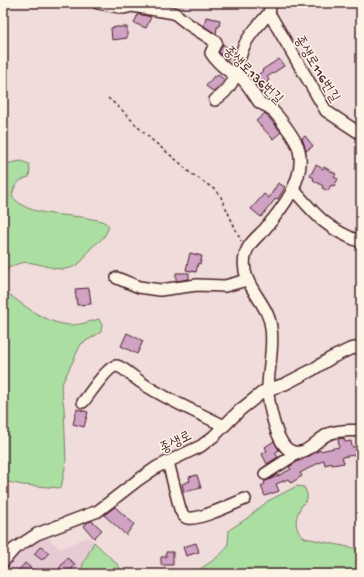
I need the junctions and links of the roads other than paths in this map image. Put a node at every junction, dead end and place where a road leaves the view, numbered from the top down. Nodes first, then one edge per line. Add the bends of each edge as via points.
1 (98, 3) edge
2 (134, 5) edge
3 (270, 8) edge
4 (236, 75) junction
5 (215, 100) dead end
6 (361, 134) edge
7 (293, 188) junction
8 (361, 242) edge
9 (117, 278) dead end
10 (247, 280) junction
11 (361, 347) edge
12 (268, 390) junction
13 (83, 402) dead end
14 (224, 426) junction
15 (361, 430) edge
16 (299, 452) junction
17 (168, 462) junction
18 (265, 474) dead end
19 (245, 499) dead end
20 (3, 562) edge

1 - 2 street, 종생로136번길 via 124,8
2 - 4 street, 종생로136번길 via 174,13 216,42 211,53 215,60
3 - 4 street via 248,39
3 - 6 street, 종생로116번길 via 326,111
4 - 5 street via 223,95
4 - 7 street, 종생로136번길 via 248,85 260,104 269,107 293,136 299,149 300,164
7 - 8 street via 328,226
7 - 10 street, 종생로136번길 via 269,224 248,247 245,256
9 - 10 street via 139,287 160,290 197,285 225,286
10 - 12 street, 종생로136번길 via 267,314 272,328
11 - 12 street, 종생로 via 331,358
12 - 14 street, 종생로 via 240,410
12 - 16 street, 종생로136번길 via 278,435 289,450
13 - 14 street via 104,376 117,366 156,392
14 - 17 street, 종생로 via 201,446
15 - 16 street via 327,434 306,450
16 - 18 street
17 - 19 street via 180,509 188,518
17 - 20 street, 종생로 via 138,480 98,511 37,534 14,549

